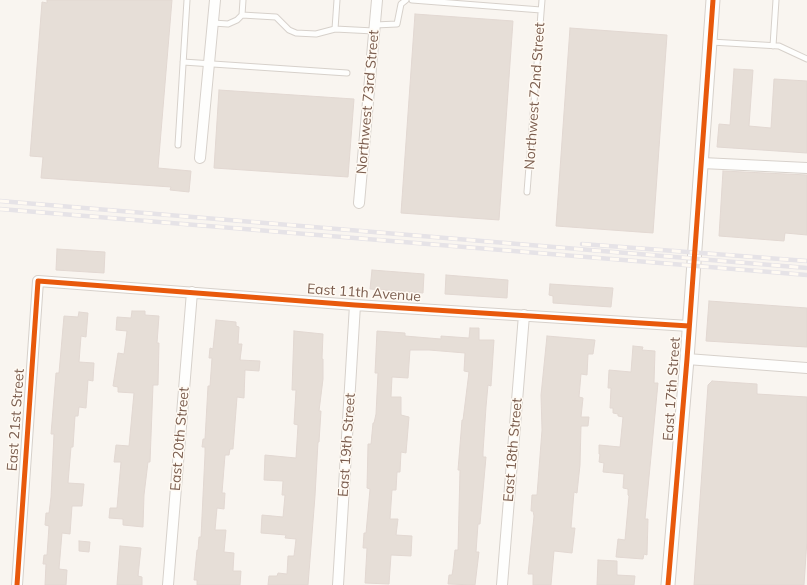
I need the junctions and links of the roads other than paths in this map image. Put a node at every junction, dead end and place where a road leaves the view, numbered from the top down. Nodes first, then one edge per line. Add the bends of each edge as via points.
1 (187, 0) edge
2 (215, 0) edge
3 (243, 0) edge
4 (337, 0) edge
5 (377, 0) edge
6 (406, 0) edge
7 (412, 0) edge
8 (542, 0) edge
9 (713, 0) edge
10 (776, 0) edge
11 (441, 1) edge
12 (541, 10) junction
13 (242, 15) junction
14 (213, 23) junction
15 (374, 28) junction
16 (335, 29) junction
17 (710, 42) junction
18 (773, 46) junction
19 (807, 59) edge
20 (183, 62) junction
21 (209, 64) junction
22 (347, 73) dead end
23 (178, 145) dead end
24 (200, 158) dead end
25 (702, 163) junction
26 (807, 168) edge
27 (528, 192) dead end
28 (359, 204) dead end
29 (38, 281) joint
30 (192, 292) junction
31 (355, 305) junction
32 (524, 314) junction
33 (689, 326) junction
34 (687, 359) junction
35 (807, 368) edge
36 (17, 585) edge
37 (168, 585) edge
38 (338, 585) edge
39 (502, 585) edge
40 (668, 585) edge

1 - 20 lane
2 - 14 street
3 - 13 lane
4 - 16 lane
5 - 15 street, Northwest 73rd Street
6 - 15 lane via 401,4 396,24
7 - 11 lane
8 - 12 lane, Northwest 72nd Street
9 - 17 street, East 17th Street
10 - 18 lane
11 - 12 lane
12 - 27 lane, Northwest 72nd Street
13 - 14 lane via 228,24
13 - 16 lane via 276,17 289,30 296,33 316,34
14 - 21 street
15 - 16 lane
15 - 28 street, Northwest 73rd Street
17 - 18 lane
17 - 25 street, East 17th Street
18 - 19 lane via 779,46
20 - 21 lane
20 - 23 lane
21 - 22 lane
21 - 24 street
25 - 26 street
25 - 33 street, East 17th Street
29 - 30 street, East 11th Avenue
29 - 36 street, East 21st Street
30 - 31 street, East 11th Avenue
30 - 37 street, East 20th Street
31 - 32 street, East 11th Avenue
31 - 38 street, East 19th Street
32 - 33 street, East 11th Avenue
32 - 39 street, East 18th Street
33 - 34 street, East 17th Street
34 - 35 street
34 - 40 street, East 17th Street

